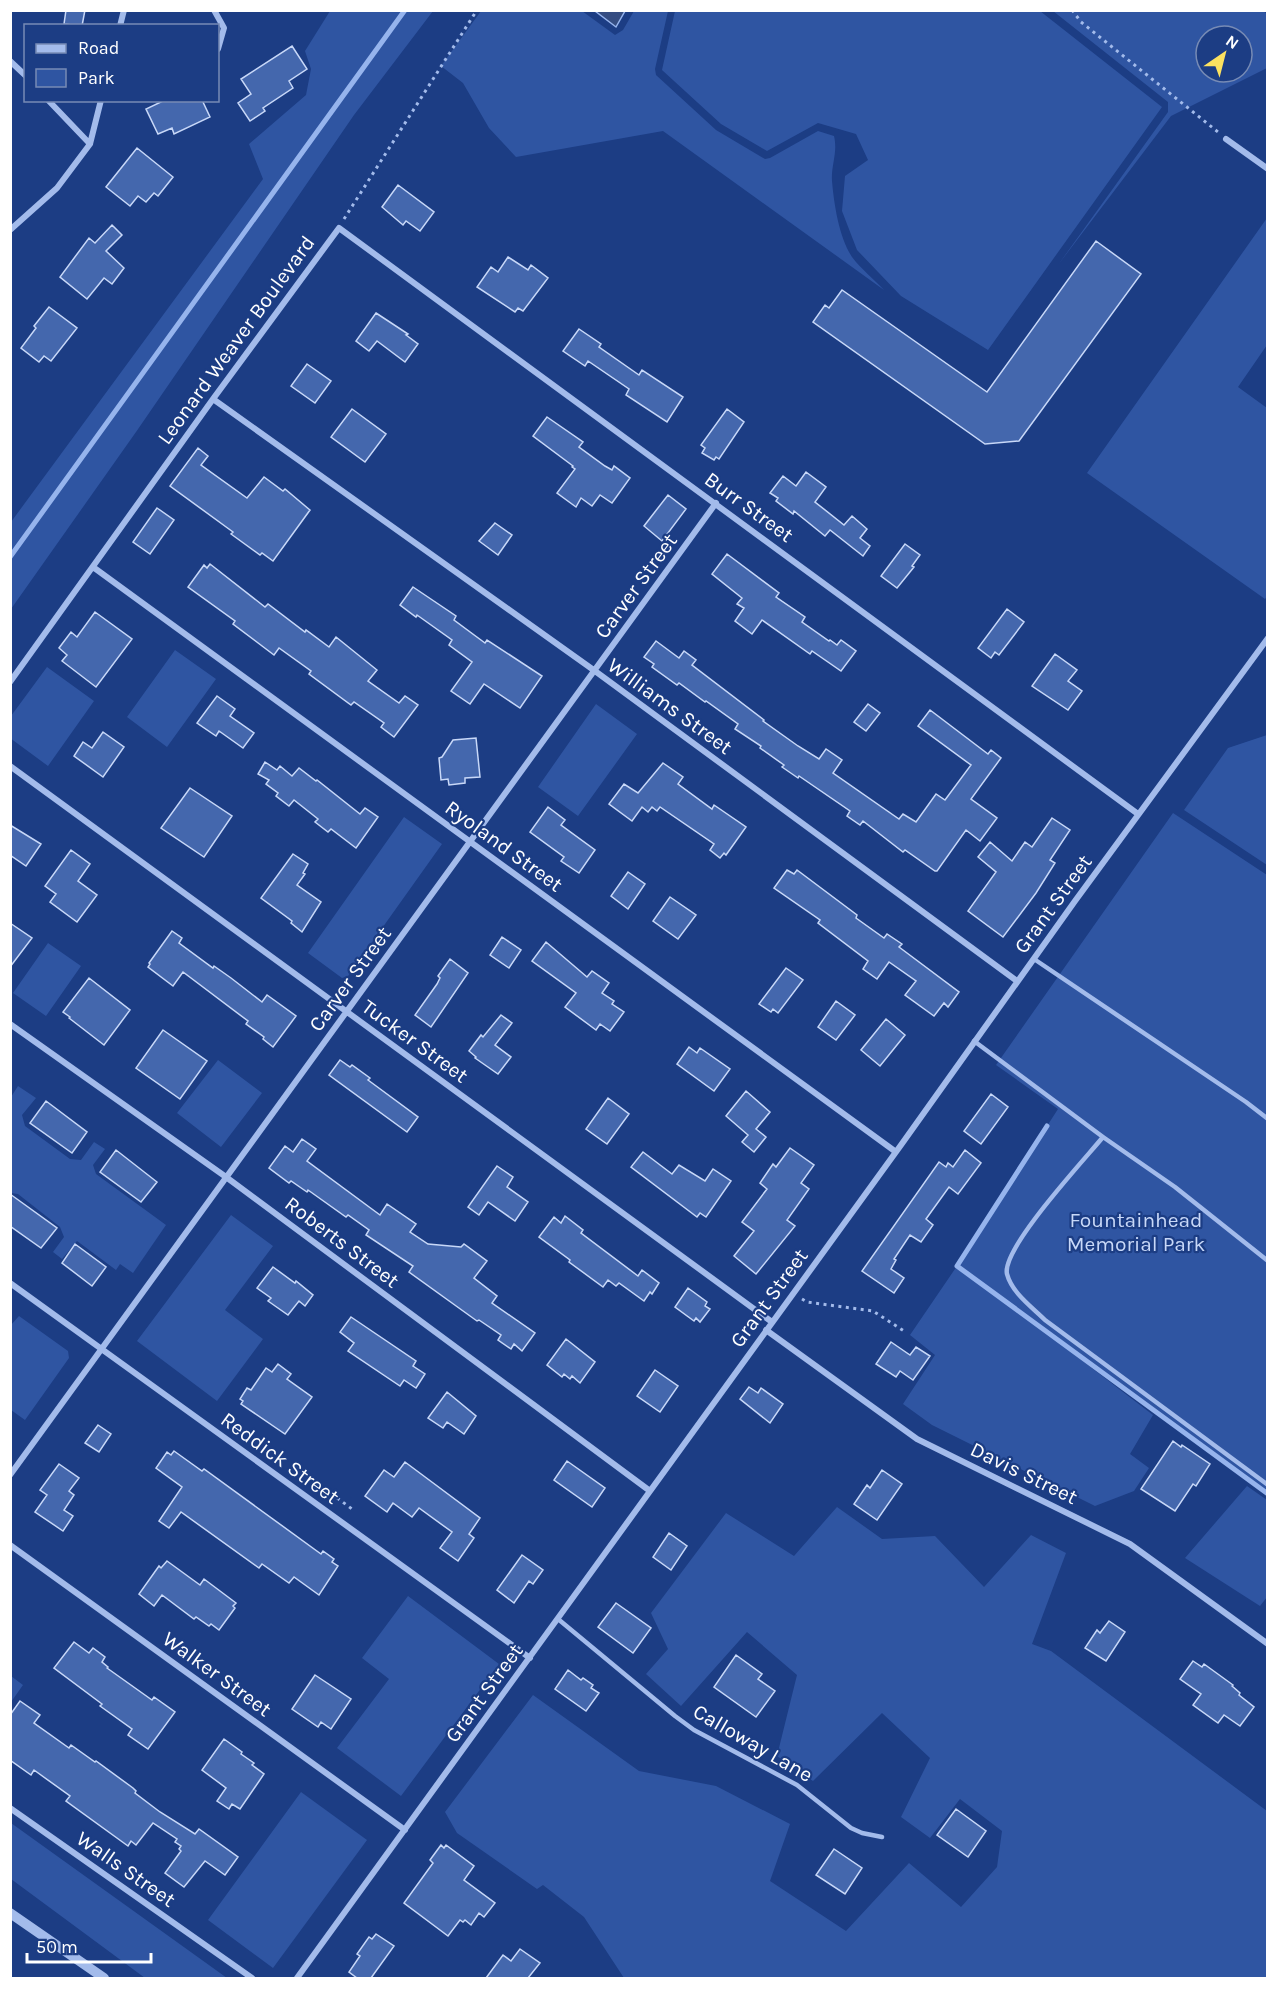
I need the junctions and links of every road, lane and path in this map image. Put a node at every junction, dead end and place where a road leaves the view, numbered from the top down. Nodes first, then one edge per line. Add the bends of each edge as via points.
1 (214, 10) edge
2 (477, 10) edge
3 (1072, 10) edge
4 (219, 46) edge
5 (10, 61) edge
6 (24, 74) edge
7 (50, 102) edge
8 (100, 102) edge
9 (1226, 139) joint
10 (90, 144) junction
11 (1268, 169) edge
12 (339, 228) junction
13 (10, 230) edge
14 (213, 399) junction
15 (716, 503) junction
16 (93, 567) junction
17 (1268, 638) edge
18 (595, 671) junction
19 (10, 682) edge
20 (10, 766) edge
21 (1138, 814) junction
22 (470, 841) junction
23 (1034, 959) junction
24 (1017, 981) junction
25 (346, 1011) junction
26 (10, 1024) edge
27 (974, 1041) junction
28 (1268, 1119) edge
29 (1103, 1137) junction
30 (896, 1152) junction
31 (226, 1177) junction
32 (1268, 1261) edge
33 (10, 1284) edge
34 (792, 1294) junction
35 (772, 1322) junction
36 (766, 1330) junction
37 (904, 1331) dead end
38 (102, 1349) junction
39 (10, 1475) edge
40 (313, 1480) dead end
41 (1268, 1485) edge
42 (650, 1491) junction
43 (352, 1509) dead end
44 (10, 1545) edge
45 (558, 1619) junction
46 (1268, 1644) edge
47 (530, 1658) junction
48 (10, 1808) edge
49 (405, 1830) junction
50 (882, 1837) dead end
51 (10, 1913) edge
52 (104, 1978) edge
53 (252, 1978) edge
54 (297, 1978) edge

1 - 4 street via 224,28
2 - 12 path, Leonard Weaver Boulevard
3 - 9 path via 1081,22
5 - 6 street
7 - 10 street
8 - 10 street
9 - 11 street
10 - 13 street via 57,189
12 - 14 street, Leonard Weaver Boulevard
12 - 15 street, Burr Street
14 - 16 street, Leonard Weaver Boulevard
14 - 18 street, Williams Street
15 - 18 street, Carver Street
15 - 21 street, Burr Street
16 - 19 street, Leonard Weaver Boulevard
16 - 22 street, Ryoland Street
17 - 21 street, Grant Street
18 - 22 street, Carver Street
18 - 24 street, Williams Street
20 - 25 street, Tucker Street
21 - 23 street, Grant Street
22 - 25 street, Carver Street
22 - 30 street, Ryoland Street
23 - 24 street, Grant Street
23 - 28 lane
24 - 27 street, Grant Street
25 - 31 street, Carver Street
25 - 35 street, Tucker Street
26 - 31 street, Roberts Street
27 - 29 lane
27 - 30 street, Grant Street
29 - 32 lane via 1175,1187
29 - 41 lane via 1021,1236 1008,1259 1007,1273 1014,1289 1045,1320
30 - 34 street, Grant Street
31 - 38 street, Carver Street
31 - 42 street, Roberts Street
33 - 38 street, Reddick Street
34 - 35 street, Grant Street
34 - 37 path via 807,1302 873,1311
35 - 36 street, Grant Street
36 - 42 street, Grant Street
36 - 46 street, Davis Street via 917,1439 1130,1544
38 - 39 street, Carver Street
38 - 47 street, Reddick Street
40 - 43 path
42 - 45 street, Grant Street
44 - 49 street, Walker Street
45 - 47 street, Grant Street
45 - 50 lane, Calloway Lane via 694,1730 797,1785 851,1828
47 - 49 street, Grant Street
48 - 53 street, Walls Street
49 - 54 street, Grant Street
51 - 52 street

